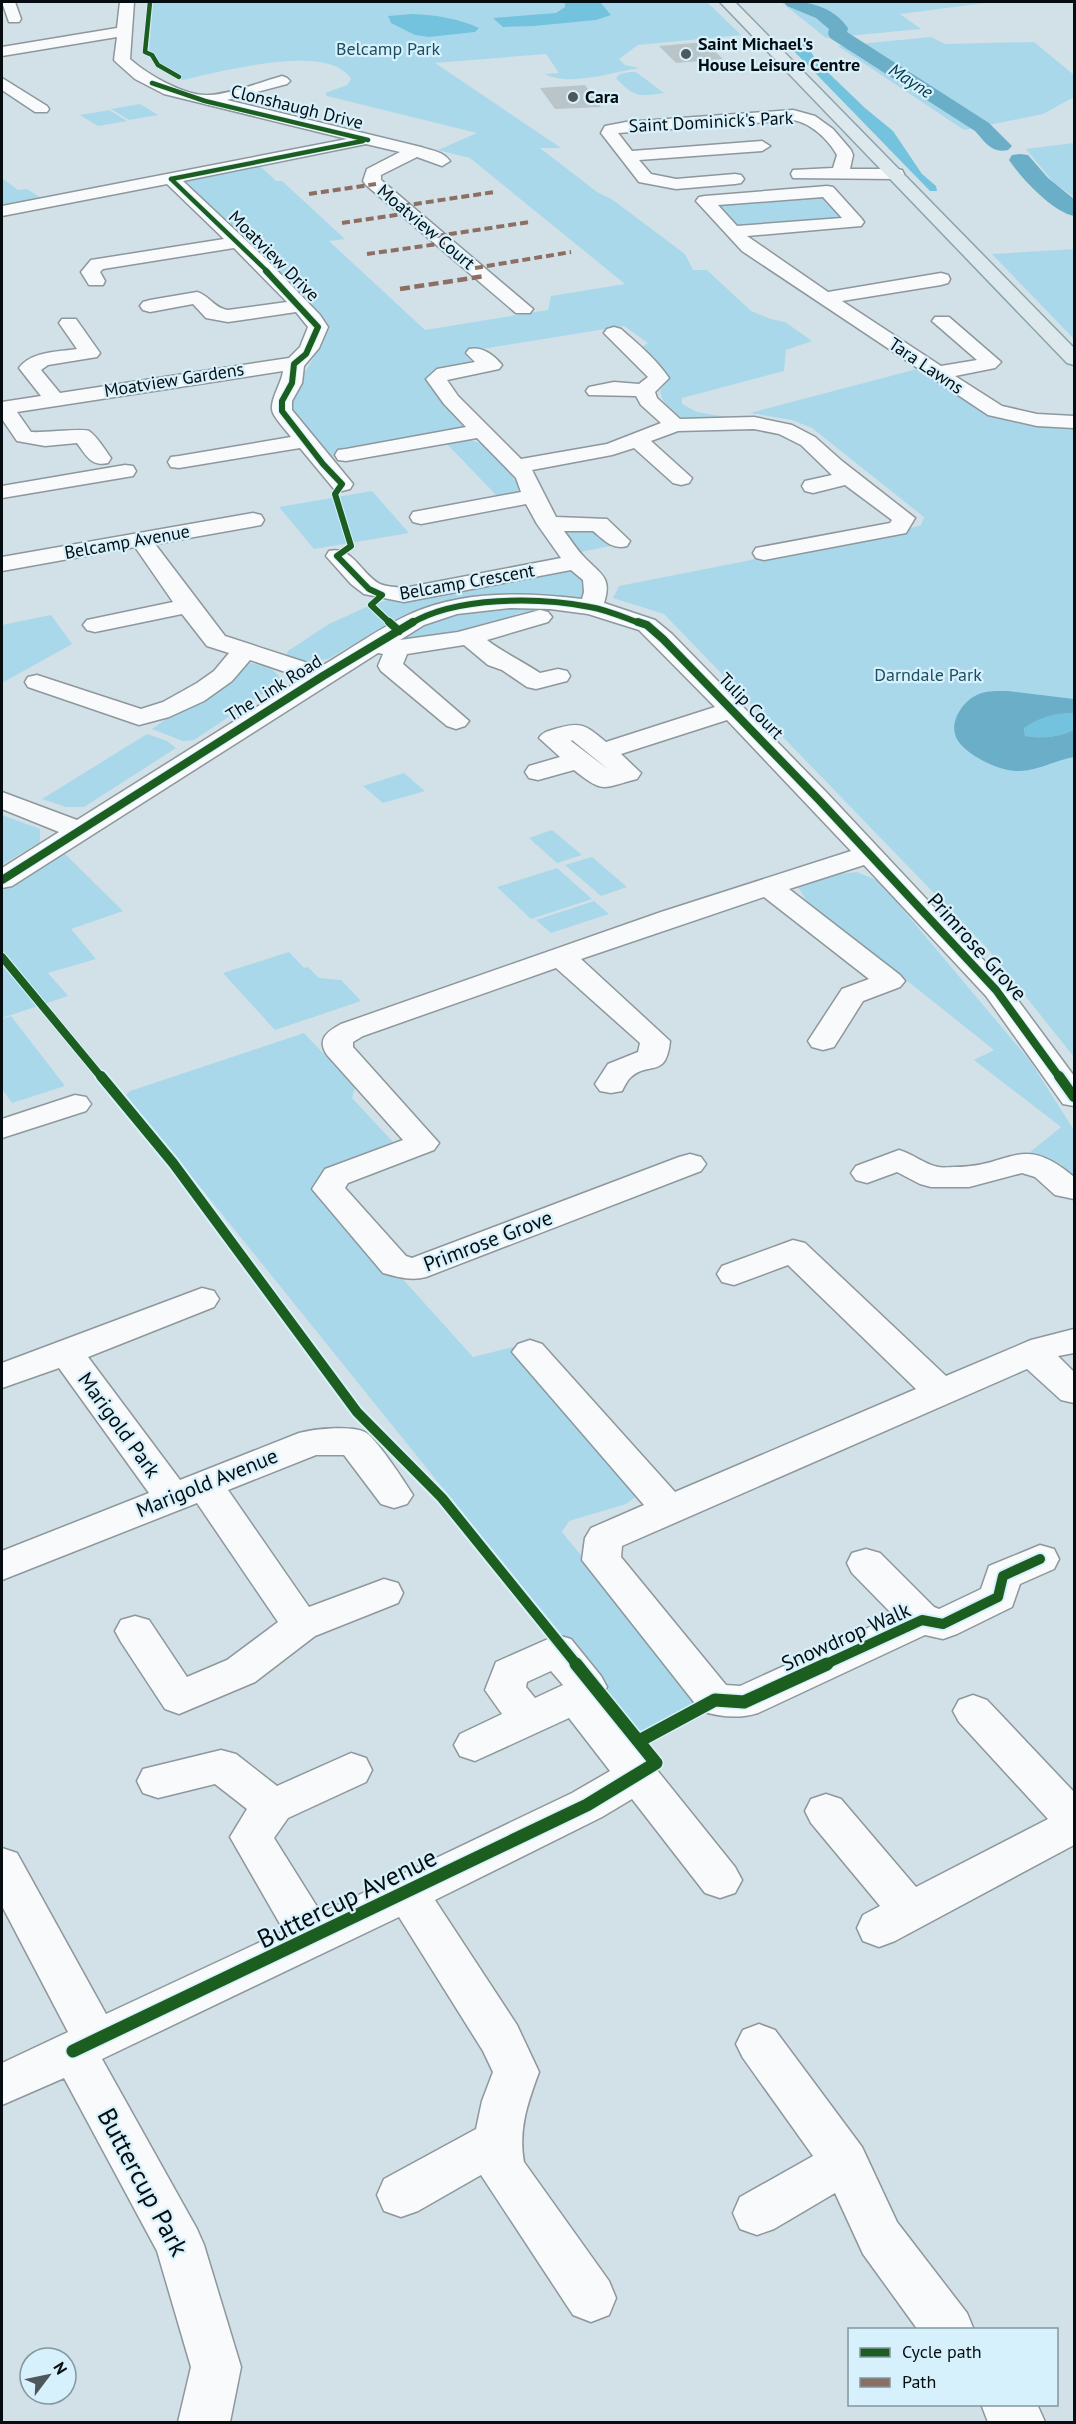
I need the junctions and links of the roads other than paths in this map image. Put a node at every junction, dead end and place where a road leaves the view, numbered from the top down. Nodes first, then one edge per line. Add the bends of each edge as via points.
1 (8, 2) edge
2 (127, 2) edge
3 (727, 2) edge
4 (14, 19) dead end
5 (124, 31) junction
6 (2, 52) edge
7 (282, 81) dead end
8 (2, 83) edge
9 (205, 101) junction
10 (41, 109) dead end
11 (368, 140) junction
12 (762, 146) dead end
13 (421, 153) junction
14 (627, 156) junction
15 (442, 161) dead end
16 (840, 174) junction
17 (896, 174) junction
18 (779, 176) dead end
19 (747, 178) dead end
20 (171, 179) junction
21 (2, 211) edge
22 (733, 232) junction
23 (237, 242) junction
24 (941, 279) dead end
25 (96, 281) dead end
26 (823, 298) junction
27 (150, 306) dead end
28 (300, 306) junction
29 (523, 309) dead end
30 (940, 321) dead end
31 (69, 323) dead end
32 (614, 333) dead end
33 (476, 353) dead end
34 (1074, 359) edge
35 (294, 364) junction
36 (937, 373) junction
37 (596, 391) dead end
38 (644, 391) junction
39 (54, 399) junction
40 (4, 407) edge
41 (1074, 422) edge
42 (675, 425) junction
43 (482, 431) junction
44 (637, 440) junction
45 (304, 441) junction
46 (346, 455) dead end
47 (100, 458) dead end
48 (179, 462) dead end
49 (517, 466) junction
50 (125, 471) dead end
51 (850, 477) junction
52 (681, 478) dead end
53 (342, 484) dead end
54 (813, 486) dead end
55 (2, 492) edge
56 (533, 496) junction
57 (421, 517) dead end
58 (253, 520) dead end
59 (548, 524) junction
60 (141, 540) junction
61 (619, 541) dead end
62 (765, 553) dead end
63 (337, 556) dead end
64 (576, 562) junction
65 (2, 564) edge
66 (188, 606) junction
67 (591, 607) junction
68 (540, 617) dead end
69 (95, 625) dead end
70 (469, 637) junction
71 (385, 647) junction
72 (245, 651) junction
73 (323, 676) junction
74 (558, 676) dead end
75 (37, 682) dead end
76 (733, 711) junction
77 (456, 721) dead end
78 (538, 772) dead end
79 (2, 800) edge
80 (78, 830) junction
81 (869, 854) junction
82 (2, 880) edge
83 (768, 886) junction
84 (561, 957) junction
85 (824, 1041) dead end
86 (611, 1084) dead end
87 (1074, 1097) edge
88 (75, 1104) dead end
89 (2, 1129) edge
90 (690, 1164) dead end
91 (867, 1173) dead end
92 (1074, 1189) edge
93 (734, 1274) dead end
94 (202, 1299) dead end
95 (1074, 1341) edge
96 (66, 1352) junction
97 (530, 1352) dead end
98 (1032, 1353) junction
99 (2, 1376) edge
100 (1074, 1391) edge
101 (941, 1392) junction
102 (188, 1491) junction
103 (394, 1495) dead end
104 (669, 1509) junction
105 (1040, 1559) dead end
106 (866, 1563) dead end
107 (2, 1566) edge
108 (384, 1593) dead end
109 (922, 1620) junction
110 (301, 1626) junction
111 (135, 1631) dead end
112 (973, 1711) dead end
113 (475, 1745) dead end
114 (351, 1770) dead end
115 (636, 1776) junction
116 (158, 1780) dead end
117 (273, 1806) junction
118 (826, 1811) dead end
119 (1074, 1819) edge
120 (1074, 1825) edge
121 (2, 1866) edge
122 (720, 1880) dead end
123 (407, 1893) junction
124 (312, 1938) junction
125 (759, 2044) dead end
126 (85, 2046) junction
127 (2, 2085) edge
128 (496, 2142) junction
129 (845, 2162) junction
130 (401, 2195) dead end
131 (757, 2213) dead end
132 (591, 2298) dead end
133 (948, 2328) edge
134 (1007, 2406) edge
135 (204, 2422) edge
136 (1019, 2422) edge

1 - 4 street
2 - 5 street, Clonshaugh Drive
3 - 17 main road
5 - 6 street
5 - 9 street, Clonshaugh Drive via 122,60 130,68 170,91
7 - 9 street
8 - 10 street
9 - 11 street, Clonshaugh Drive
11 - 13 street, Clonshaugh Drive
11 - 20 street, Clonshaugh Drive
12 - 14 street, Saint Dominick's Park
13 - 15 street
13 - 29 street, Moatview Court via 373,173 372,181
14 - 16 street, Saint Dominick's Park via 609,134 611,129 799,116 814,120 843,150
14 - 19 street, Saint Dominick's Park via 645,178 657,182
16 - 17 street
16 - 18 street
17 - 34 main road
20 - 21 street, Clonshaugh Drive
20 - 23 street, Moatview Drive
22 - 22 street via 855,222 823,186 705,201
22 - 26 street, Tara Lawns
23 - 25 street, Moatview Drive via 108,254 90,272
23 - 28 street, Moatview Drive
24 - 26 street
26 - 36 street, Tara Lawns
27 - 28 street, Moatview Drive via 197,298 213,314 228,316
28 - 35 street, Moatview Drive via 318,327 306,354
30 - 36 street via 991,362
31 - 39 street, Moatview Gardens via 90,353 43,360 29,368
32 - 38 street via 659,378
33 - 43 street via 492,365 444,373 436,380
35 - 39 street, Moatview Gardens
35 - 45 street, Moatview Drive via 282,411
36 - 41 street, Tara Lawns via 994,411 1037,420
37 - 38 street
38 - 42 street via 648,401
39 - 40 street, Moatview Gardens
40 - 47 street, Moatview Gardens via 24,437 45,440 83,436
42 - 44 street
42 - 51 street via 754,423 785,429 808,441
43 - 46 street
43 - 49 street
44 - 49 street via 612,449
44 - 52 street
45 - 48 street
45 - 53 street, Moatview Drive
49 - 56 street
50 - 55 street
51 - 54 street
51 - 62 street via 904,518 898,528
56 - 57 street
56 - 59 street
58 - 60 street, Belcamp Avenue
59 - 61 street via 599,524
59 - 64 street
60 - 65 street, Belcamp Avenue
60 - 66 street
63 - 64 street, Belcamp Crescent via 369,589 382,595 404,595
64 - 67 street via 594,578 596,592
66 - 69 street
66 - 72 street via 216,641
67 - 71 street, The Link Road via 511,601 457,607 416,620
67 - 76 street, Tulip Court via 648,625
68 - 70 street
70 - 71 street via 439,645
70 - 74 street via 497,660 536,682
71 - 73 street, The Link Road
71 - 77 street via 390,666
72 - 73 street
72 - 75 street via 222,677 169,709 148,716 140,717
73 - 80 street, The Link Road
76 - 78 street, Tulip Court
76 - 81 street, Tulip Court
79 - 80 street
80 - 82 street, The Link Road
81 - 83 street, Primrose Grove
81 - 87 street, Primrose Grove via 996,990
83 - 84 street, Primrose Grove
83 - 85 street via 890,981 852,995
84 - 86 street via 655,1041 653,1057 619,1071
84 - 90 street, Primrose Grove via 338,1038 338,1049 423,1143 336,1176 328,1189 395,1264 414,1269
88 - 89 street
91 - 92 street via 899,1160 931,1177 969,1177 1023,1162 1046,1170 1067,1188
93 - 101 street via 793,1251
94 - 96 street, Marigold Park
95 - 98 street, Snowdrop Walk
96 - 99 street, Marigold Park
96 - 102 street, Marigold Park
97 - 104 street
98 - 100 street
98 - 101 street, Snowdrop Walk
101 - 104 street, Snowdrop Walk
102 - 103 street, Marigold Avenue via 312,1442 354,1442
102 - 107 street, Marigold Avenue
102 - 110 street, Marigold Park
104 - 109 street, Snowdrop Walk via 604,1538 601,1560 715,1700 744,1702
105 - 109 street, Snowdrop Walk via 1003,1576 998,1597 943,1624
106 - 109 street, Snowdrop Walk
108 - 110 street
110 - 111 street via 241,1671 179,1698
112 - 119 street
113 - 115 street via 576,1697
114 - 117 street
115 - 122 street
115 - 123 street, Buttercup Avenue via 587,1805
116 - 117 street via 221,1766
117 - 124 street via 251,1837
118 - 120 street via 894,1919
121 - 126 street, Buttercup Park
123 - 124 street, Buttercup Avenue
123 - 128 street via 501,2039 516,2072
124 - 126 street, Buttercup Avenue
125 - 129 street
126 - 127 street, Buttercup Avenue
126 - 135 street, Buttercup Park via 180,2245 216,2367
128 - 130 street
128 - 132 street via 502,2169
129 - 131 street
129 - 133 street via 880,2238
134 - 136 street

